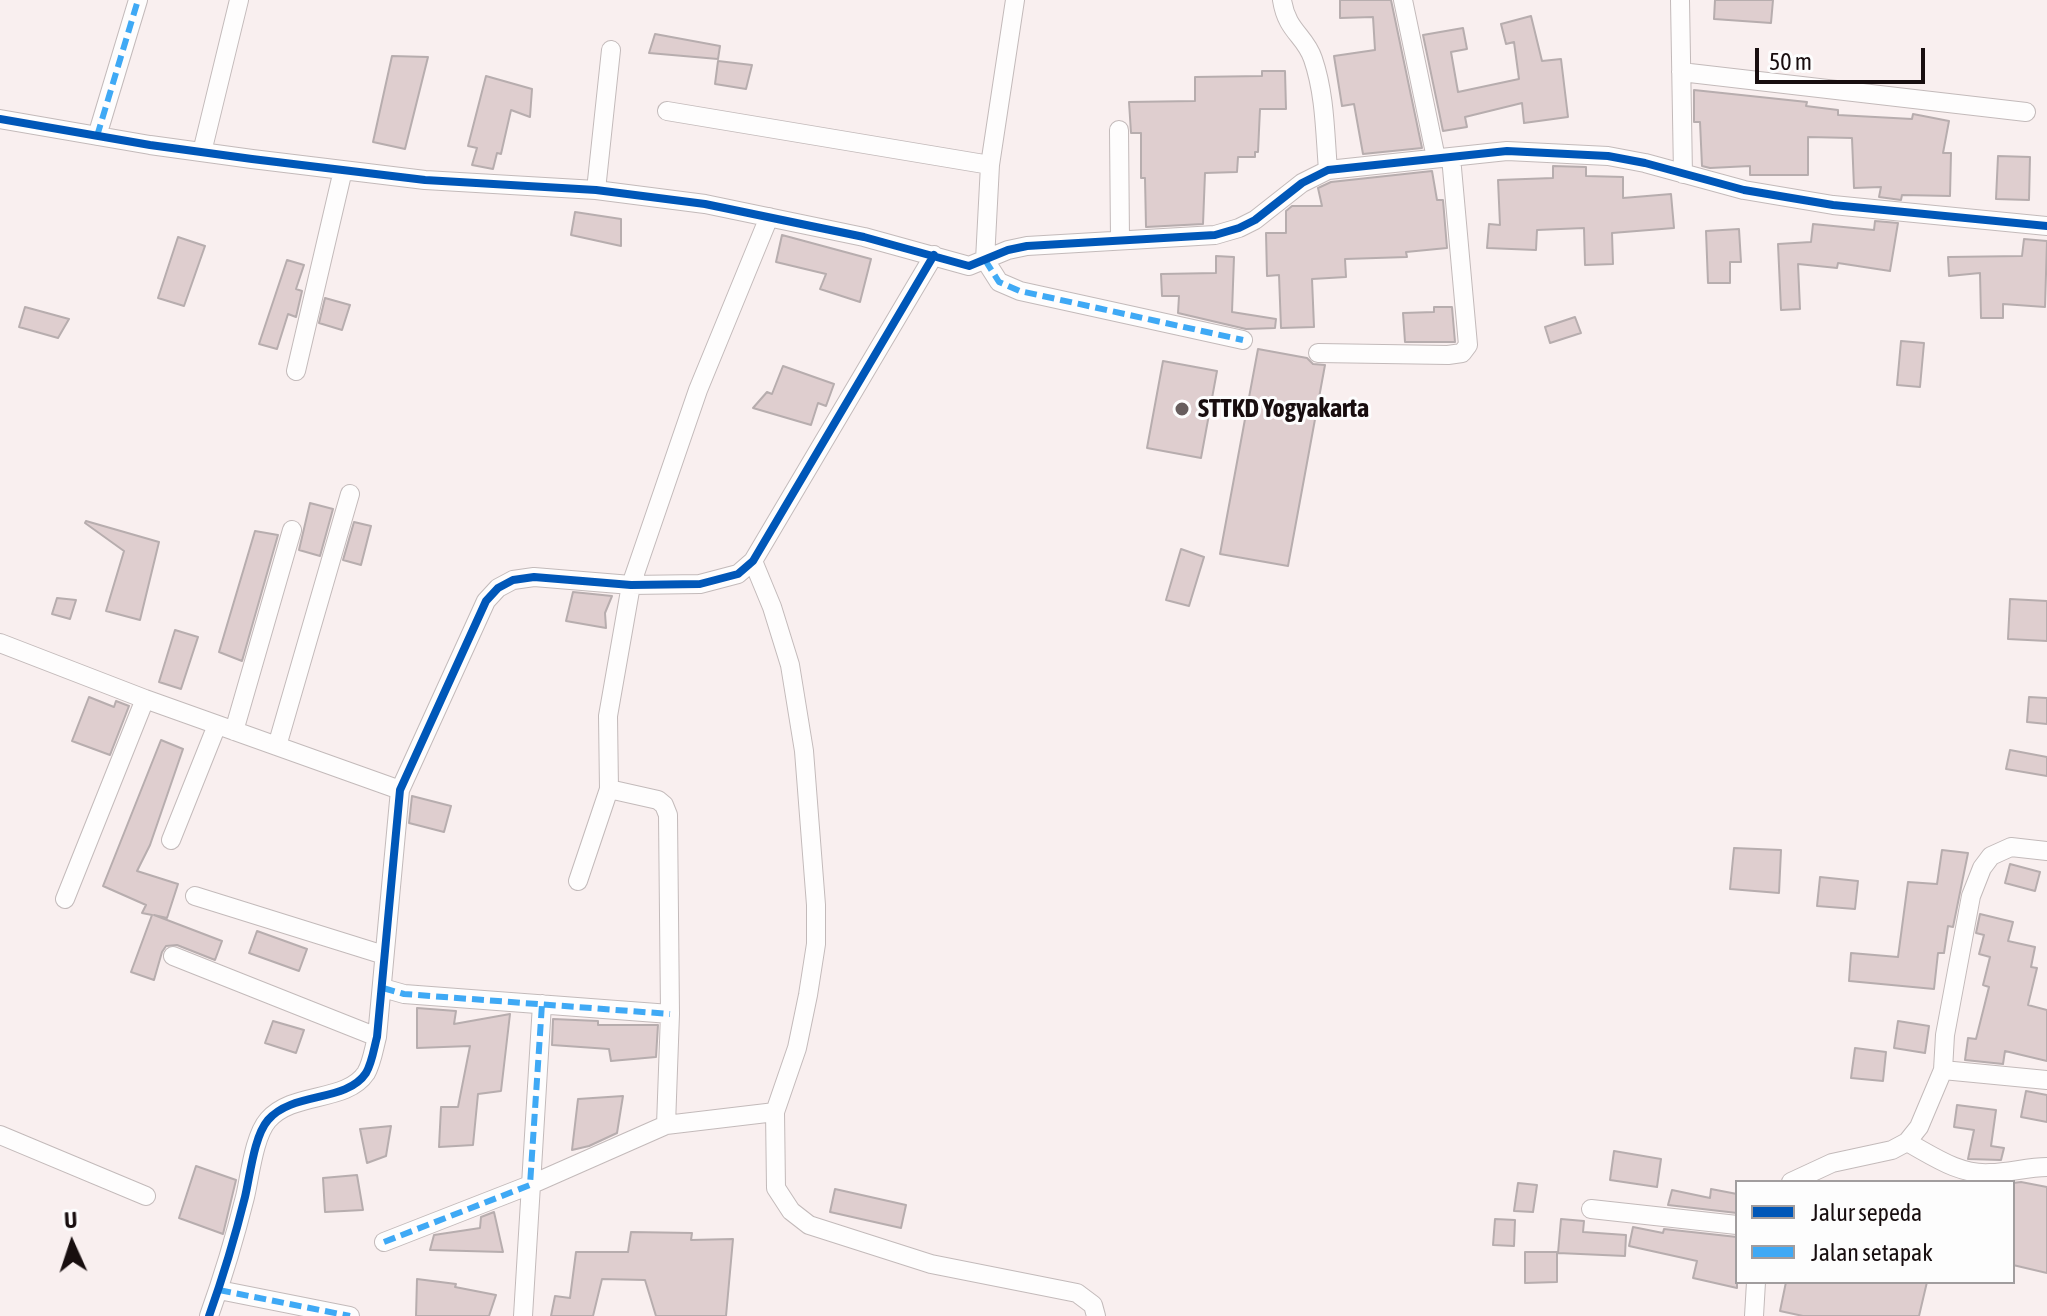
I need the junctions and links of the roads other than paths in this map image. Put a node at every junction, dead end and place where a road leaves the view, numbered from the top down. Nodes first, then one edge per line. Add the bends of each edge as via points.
1 (138, 0) edge
2 (239, 0) edge
3 (1015, 0) edge
4 (1282, 0) edge
5 (1403, 0) edge
6 (1680, 0) edge
7 (611, 50) dead end
8 (1681, 72) junction
9 (667, 111) dead end
10 (2026, 112) dead end
11 (0, 119) edge
12 (1119, 130) dead end
13 (97, 136) junction
14 (202, 152) junction
15 (1443, 158) junction
16 (990, 165) junction
17 (343, 170) junction
18 (1328, 170) junction
19 (1683, 174) junction
20 (596, 190) junction
21 (769, 217) junction
22 (2047, 226) edge
23 (1120, 239) junction
24 (934, 255) junction
25 (985, 260) junction
26 (1243, 340) dead end
27 (1318, 353) dead end
28 (296, 371) dead end
29 (350, 494) dead end
30 (292, 530) dead end
31 (753, 561) junction
32 (631, 585) junction
33 (0, 643) edge
34 (145, 699) junction
35 (225, 728) junction
36 (277, 746) junction
37 (609, 789) junction
38 (400, 790) junction
39 (171, 840) dead end
40 (2047, 851) edge
41 (578, 881) dead end
42 (195, 896) dead end
43 (65, 899) dead end
44 (384, 955) junction
45 (173, 956) dead end
46 (383, 988) junction
47 (542, 1004) junction
48 (670, 1014) junction
49 (377, 1037) junction
50 (1943, 1070) junction
51 (2047, 1080) edge
52 (775, 1112) junction
53 (666, 1125) junction
54 (0, 1135) edge
55 (1907, 1142) junction
56 (2047, 1167) edge
57 (1795, 1180) edge
58 (530, 1185) junction
59 (146, 1196) dead end
60 (1591, 1209) dead end
61 (1735, 1225) edge
62 (384, 1242) dead end
63 (1756, 1284) edge
64 (219, 1290) junction
65 (209, 1316) edge
66 (350, 1316) edge
67 (523, 1316) edge
68 (1096, 1316) edge
69 (1754, 1316) edge

1 - 13 street
2 - 14 street
3 - 16 street
4 - 18 street via 1285,17 1312,55
5 - 15 street
6 - 8 street
7 - 20 street
8 - 10 street
8 - 19 street
9 - 16 street
11 - 13 street
12 - 23 street
13 - 14 street
14 - 17 street
15 - 18 street
15 - 19 street via 1507,151 1608,156
15 - 27 street via 1468,345 1462,353 1448,355
16 - 25 street
17 - 20 street
17 - 28 street
18 - 23 street via 1239,228 1215,235
19 - 22 street via 1833,205
20 - 21 street
21 - 24 street
21 - 32 street via 703,376
23 - 25 street via 1027,246
24 - 25 street via 969,266
24 - 31 street
25 - 26 street via 999,282 1020,291
29 - 36 street
30 - 35 street
31 - 32 street via 738,574 717,581
31 - 52 street via 790,665 804,751 816,905 808,995
32 - 37 street via 608,716
32 - 38 street via 534,577 498,588 486,601
33 - 34 street
34 - 35 street
34 - 43 street
35 - 36 street
35 - 39 street
36 - 38 street
37 - 41 street
37 - 48 street via 658,800 668,815
38 - 44 street
40 - 50 street via 2011,847 1991,856 1982,868 1971,896
42 - 44 street
44 - 46 street
45 - 49 street
46 - 47 street
46 - 49 street
47 - 48 street
47 - 58 street
48 - 53 street
49 - 64 street via 360,1080 293,1102 262,1129
50 - 51 street
50 - 55 street via 1919,1127
52 - 53 street
52 - 68 street via 776,1188 791,1211 809,1225 931,1264 1077,1293 1093,1305
53 - 58 street
54 - 59 street
55 - 56 street via 1964,1171 1987,1174
55 - 57 street via 1832,1163
58 - 62 street
58 - 67 street
60 - 61 street
63 - 69 street
64 - 65 street
64 - 66 street

